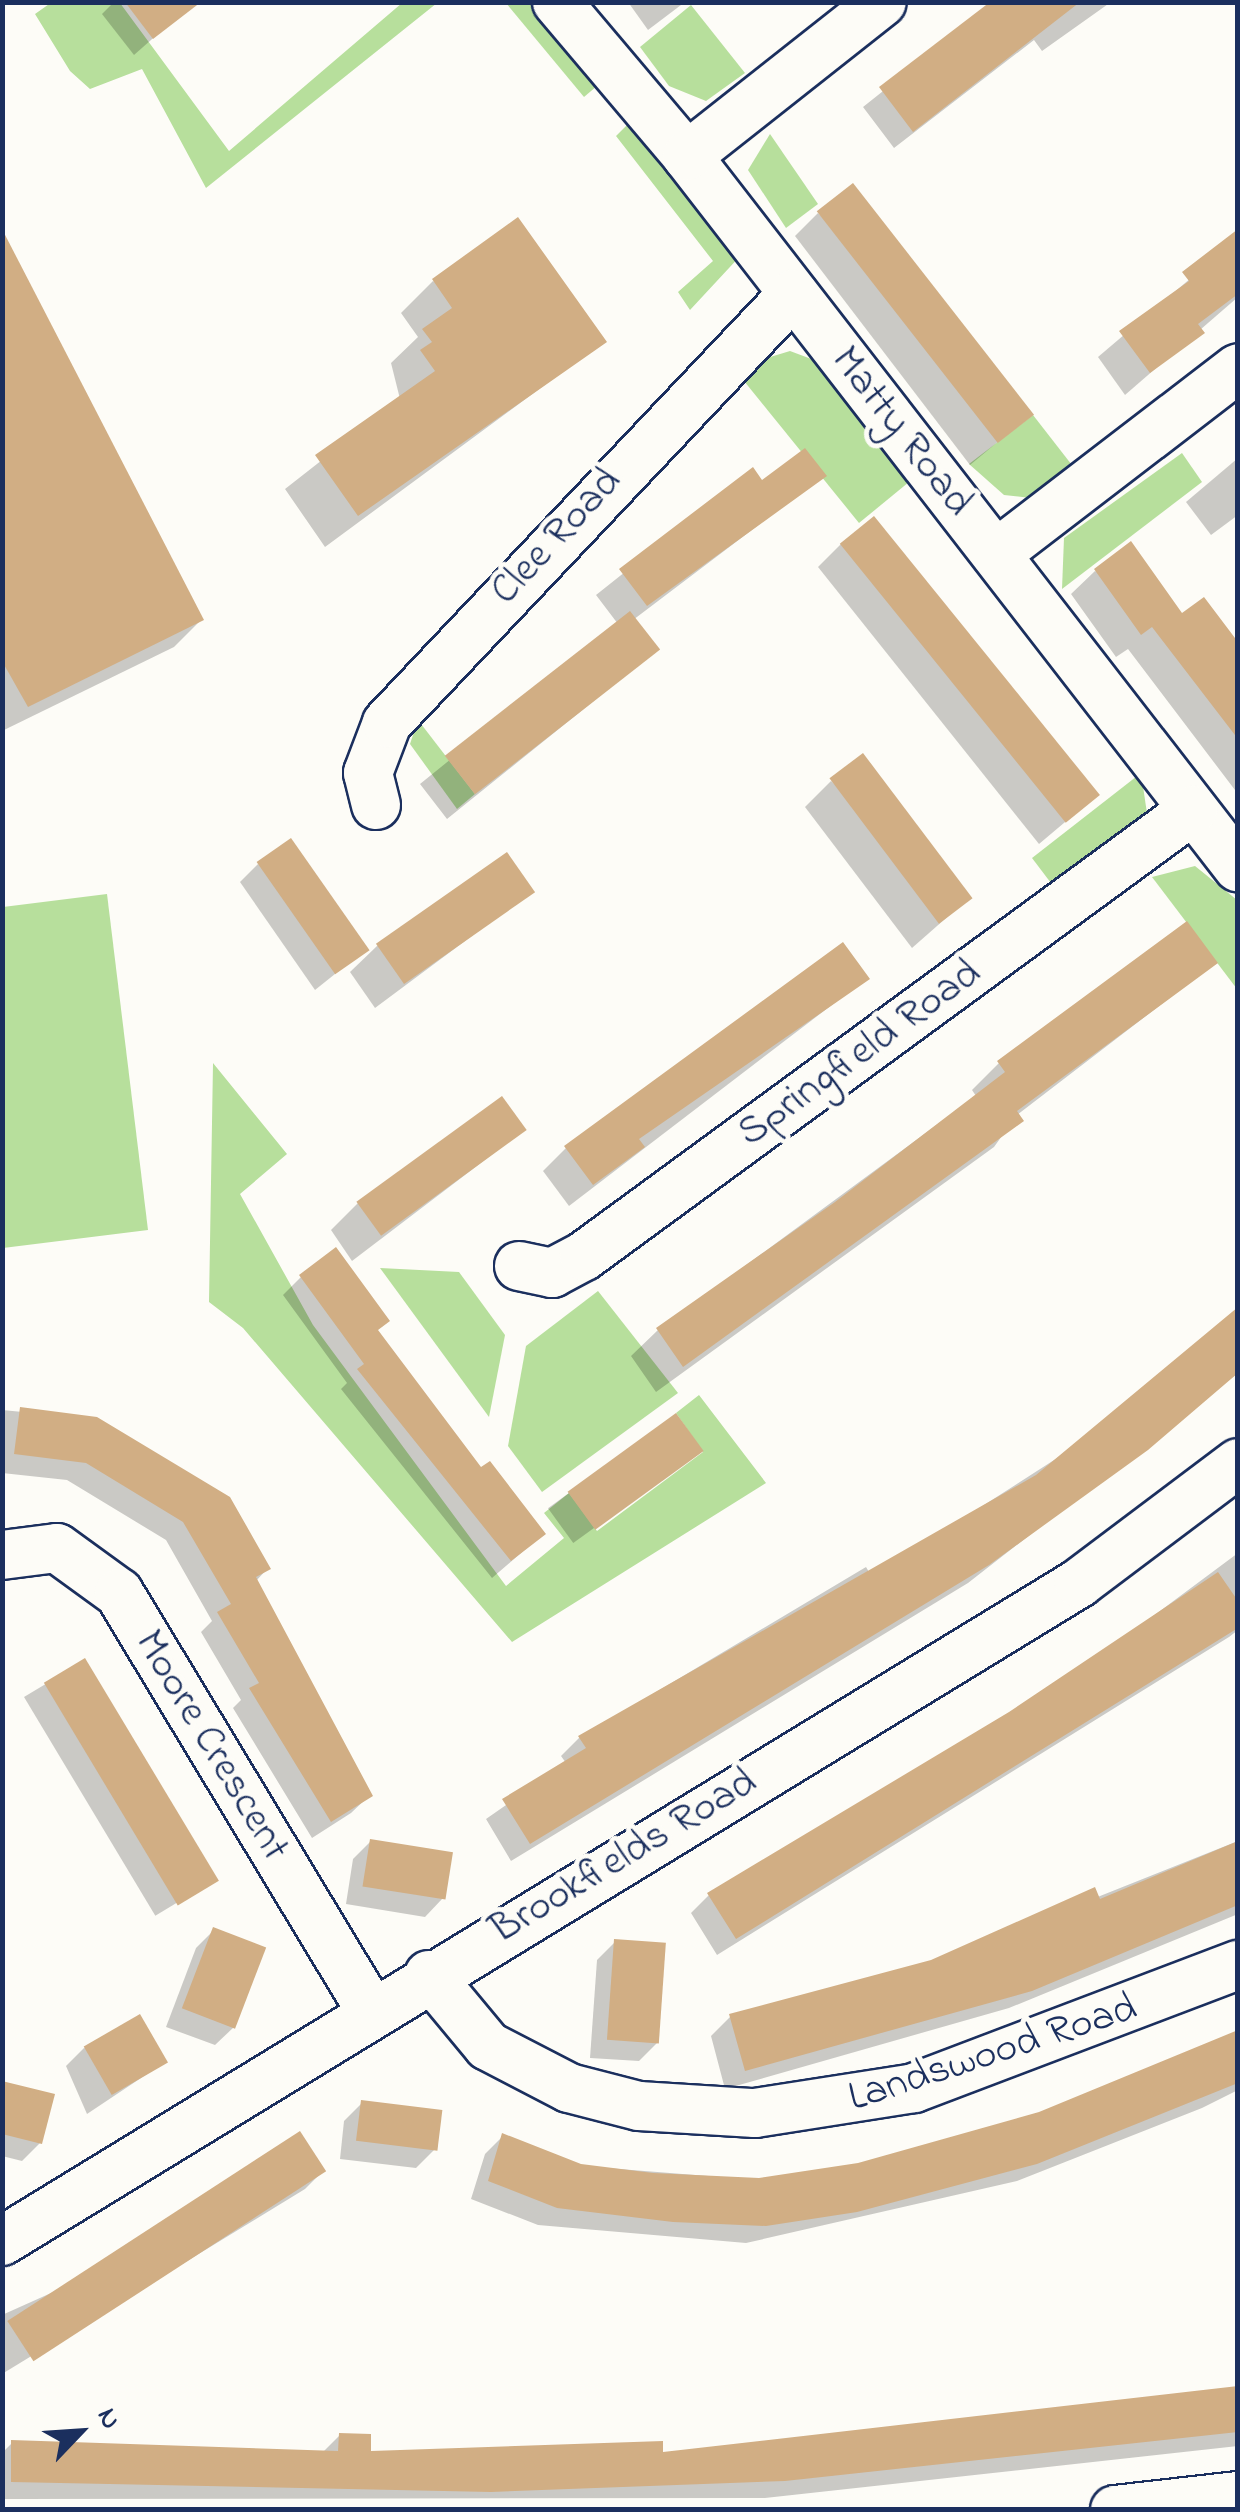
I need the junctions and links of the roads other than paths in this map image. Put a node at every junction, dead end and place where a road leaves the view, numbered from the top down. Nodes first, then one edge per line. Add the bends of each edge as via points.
1 (557, 2) edge
2 (882, 2) edge
3 (688, 156) junction
4 (793, 294) junction
5 (1238, 368) edge
6 (996, 554) junction
7 (376, 805) dead end
8 (1193, 810) junction
9 (1238, 867) edge
10 (519, 1266) dead end
11 (1238, 1462) edge
12 (2, 1555) edge
13 (1238, 1965) edge
14 (429, 1975) junction
15 (372, 2012) junction
16 (2, 2242) edge
17 (1238, 2496) edge
18 (1115, 2510) edge

1 - 3 street, Matty Road
2 - 3 street
3 - 4 street, Matty Road
4 - 6 street, Matty Road
4 - 7 street, Clee Road via 386,723 368,773
5 - 6 street
6 - 8 street, Matty Road
8 - 9 street, Matty Road
8 - 10 street, Springfield Road via 584,1256 552,1272
11 - 14 street, Brookfields Road via 1078,1583
12 - 15 street, Moore Crescent via 57,1548 119,1593
13 - 14 street, Landswood Road via 914,2088 755,2114 639,2106 569,2088 488,2046
14 - 15 street, Brookfields Road
15 - 16 street, Brookfields Road
17 - 18 street

